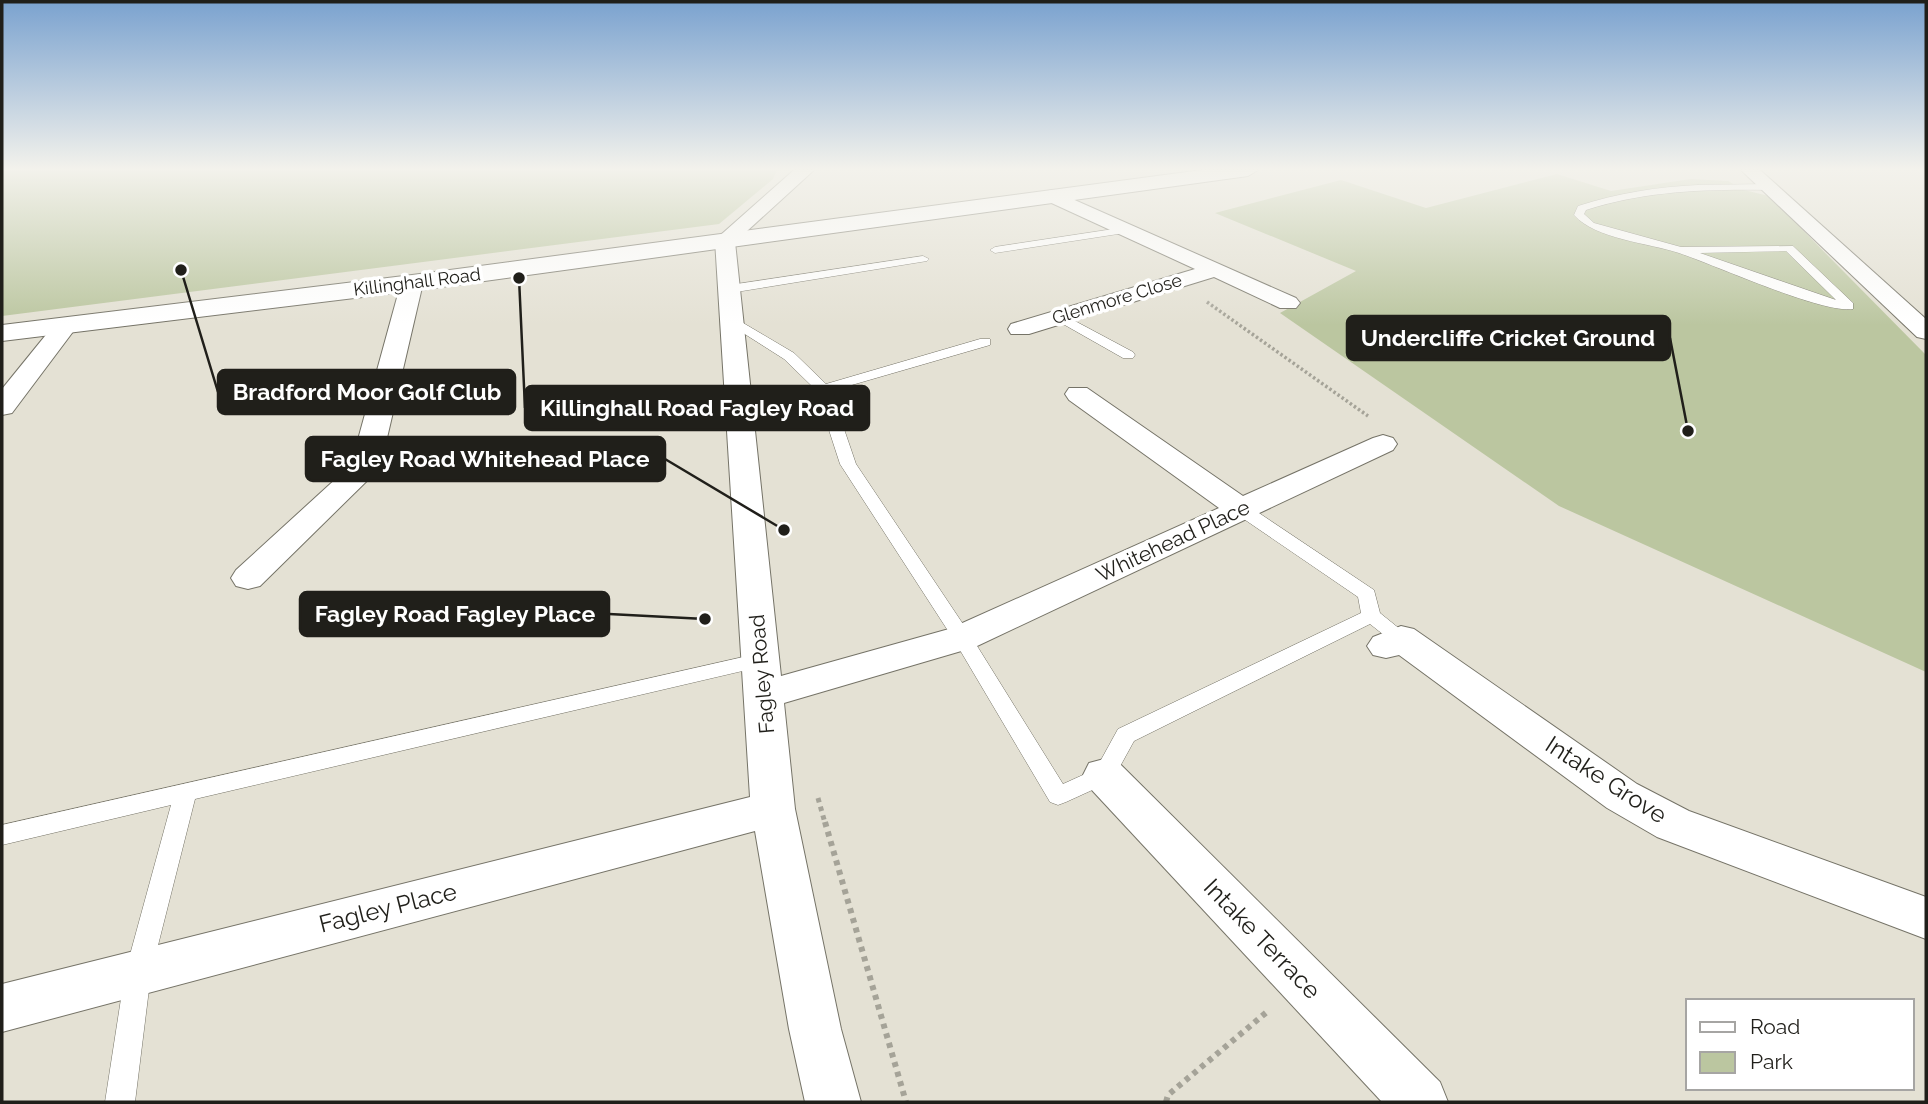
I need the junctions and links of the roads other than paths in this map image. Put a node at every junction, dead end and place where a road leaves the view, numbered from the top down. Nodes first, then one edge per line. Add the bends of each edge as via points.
1 (745, 222) edge
2 (815, 222) edge
3 (869, 222) edge
4 (1109, 222) edge
5 (1586, 222) edge
6 (1806, 222) edge
7 (837, 226) junction
8 (1128, 230) junction
9 (725, 240) junction
10 (995, 250) dead end
11 (1681, 250) junction
12 (923, 259) dead end
13 (1215, 270) junction
14 (412, 283) junction
15 (1288, 303) dead end
16 (1897, 303) junction
17 (1926, 304) edge
18 (731, 305) junction
19 (1060, 317) junction
20 (66, 325) junction
21 (1020, 329) dead end
22 (1926, 332) edge
23 (2, 333) edge
24 (985, 342) dead end
25 (1128, 355) dead end
26 (823, 389) junction
27 (1077, 394) dead end
28 (2, 407) edge
29 (1383, 444) road end
30 (1241, 509) junction
31 (248, 578) dead end
32 (1386, 633) junction
33 (962, 638) junction
34 (762, 677) junction
35 (1104, 775) junction
36 (186, 792) junction
37 (773, 809) junction
38 (2, 835) edge
39 (1926, 918) edge
40 (138, 973) junction
41 (2, 1008) edge
42 (120, 1102) edge
43 (833, 1102) edge
44 (1420, 1102) edge

1 - 9 street
2 - 7 highway
3 - 7 highway, Killinghall Road
4 - 8 street
5 - 11 lane
6 - 16 street
7 - 9 highway, Killinghall Road
8 - 10 lane
8 - 13 street
9 - 14 highway, Killinghall Road
9 - 18 street, Fagley Road
11 - 11 lane via 1789,248 1849,306 1819,300
12 - 18 lane
13 - 15 street
13 - 19 street, Glenmore Close
14 - 20 highway, Killinghall Road
14 - 31 street via 365,468
16 - 17 street
16 - 22 street
18 - 26 lane
18 - 34 street, Fagley Road
19 - 21 street, Glenmore Close
19 - 25 lane
20 - 23 highway, Killinghall Road
20 - 28 street
24 - 26 lane
26 - 33 lane via 848,464
27 - 30 street
29 - 30 street, Whitehead Place
30 - 32 lane via 1367,594
30 - 33 street, Whitehead Place
32 - 35 lane via 1126,735
32 - 39 street, Intake Grove via 1622,796 1673,824
33 - 34 street, Whitehead Place
33 - 35 lane via 1058,796
34 - 36 lane
34 - 37 street, Fagley Road
35 - 44 street, Intake Terrace
36 - 38 lane
36 - 40 lane
37 - 40 street, Fagley Place
37 - 43 street, Fagley Road
40 - 41 street, Fagley Place
40 - 42 lane

